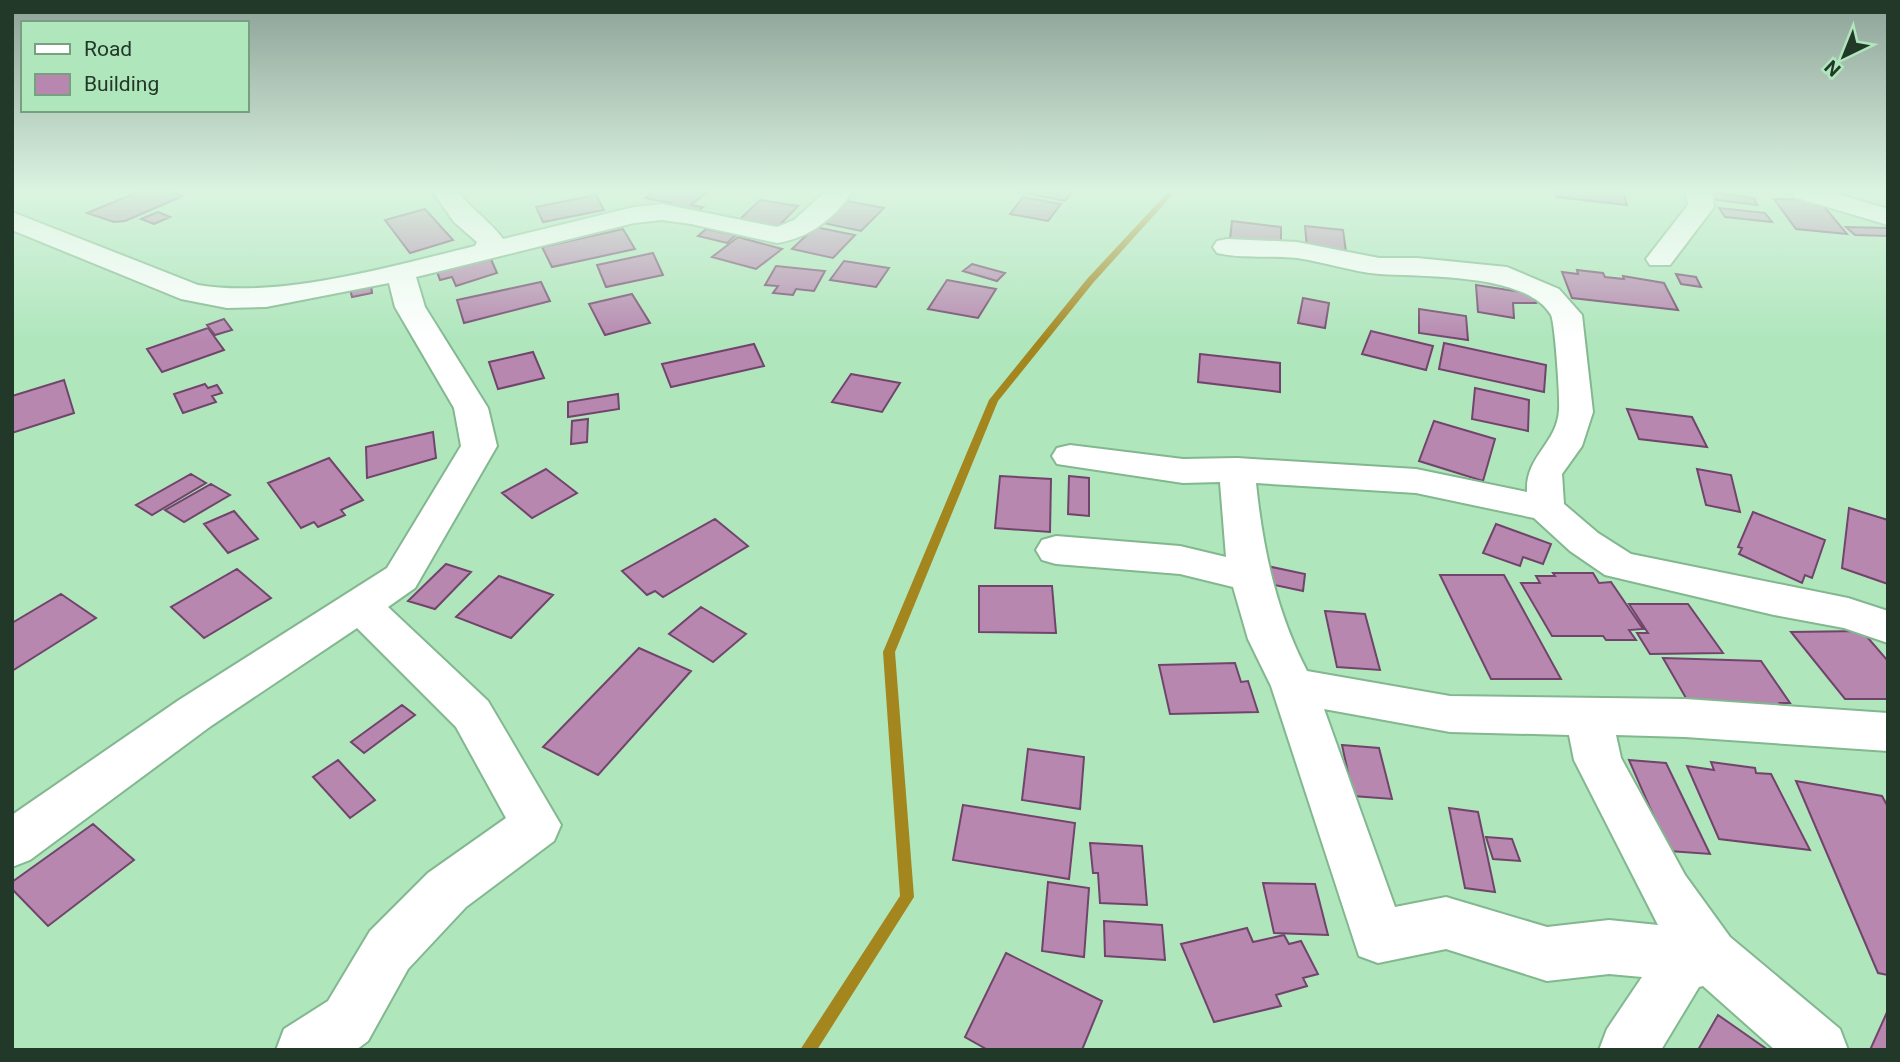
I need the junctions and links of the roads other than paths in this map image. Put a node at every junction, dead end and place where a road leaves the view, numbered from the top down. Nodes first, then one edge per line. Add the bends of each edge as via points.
1 (58, 242) edge
2 (491, 242) edge
3 (522, 242) edge
4 (1672, 242) edge
5 (1227, 247) dead end
6 (486, 250) junction
7 (1660, 259) dead end
8 (401, 272) junction
9 (1070, 456) dead end
10 (1237, 470) junction
11 (1546, 508) junction
12 (1056, 550) dead end
13 (1250, 577) junction
14 (360, 605) junction
15 (1888, 627) edge
16 (1293, 686) junction
17 (1588, 716) junction
18 (1888, 732) edge
19 (12, 844) edge
20 (1711, 956) junction
21 (305, 1050) edge
22 (1628, 1050) edge
23 (1819, 1050) edge

1 - 8 street via 191,293 227,299 266,298
2 - 6 street
3 - 6 street
4 - 7 street
5 - 11 street via 1297,250 1379,265 1507,276 1549,295 1567,316 1576,412 1564,446 1544,473
6 - 8 street
8 - 14 street via 410,307 471,408 479,446 401,578
9 - 10 street via 1183,471
10 - 11 street via 1416,481
10 - 13 street
11 - 15 street via 1619,565 1848,613
12 - 13 street via 1180,560
13 - 16 street via 1269,639
14 - 19 street via 195,713
14 - 21 street via 472,714 537,825 447,890 389,950 348,1021
16 - 17 street via 1450,714
16 - 20 street via 1378,937 1447,923 1547,954 1609,947
17 - 18 street
17 - 20 street via 1598,760 1628,820 1666,892
20 - 22 street via 1680,967
20 - 23 street

